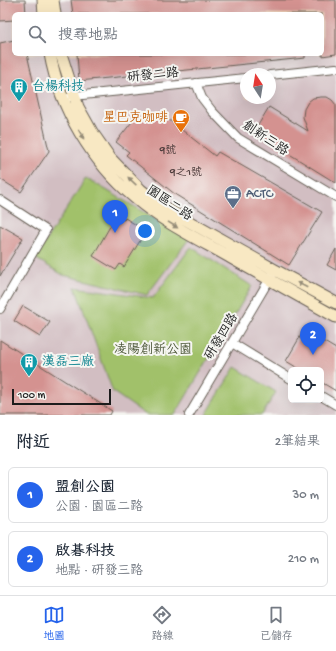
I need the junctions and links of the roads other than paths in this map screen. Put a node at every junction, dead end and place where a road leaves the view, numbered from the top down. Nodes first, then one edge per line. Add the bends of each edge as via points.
1 (43, 0) edge
2 (53, 0) edge
3 (44, 12) edge
4 (55, 12) edge
5 (51, 56) edge
6 (62, 56) edge
7 (336, 68) edge
8 (276, 74) edge
9 (240, 79) edge
10 (196, 84) junction
11 (73, 96) junction
12 (62, 100) junction
13 (336, 197) edge
14 (0, 200) edge
15 (272, 275) junction
16 (336, 304) edge
17 (0, 309) edge
18 (336, 317) edge
19 (232, 343) junction
20 (288, 377) edge
21 (324, 398) edge
22 (336, 405) edge
23 (189, 415) edge

1 - 3 street
2 - 4 street
5 - 12 street, 園區二路
6 - 11 street, 園區二路
7 - 8 street
9 - 10 street, 研發二路
10 - 11 street, 研發二路
10 - 13 street, 創新三路 via 202,98 238,138
11 - 12 street, 研發二路
15 -> 11 street, 園區二路 via 141,190 110,158 80,112
12 -> 15 street, 園區二路 via 83,138 134,198 174,226
14 - 17 street via 46,230
16 -> 15 street, 園區二路
15 - 18 street, 園區二路
15 - 19 street, 研發四路
19 - 20 street
19 - 23 street, 研發四路
21 - 22 street

